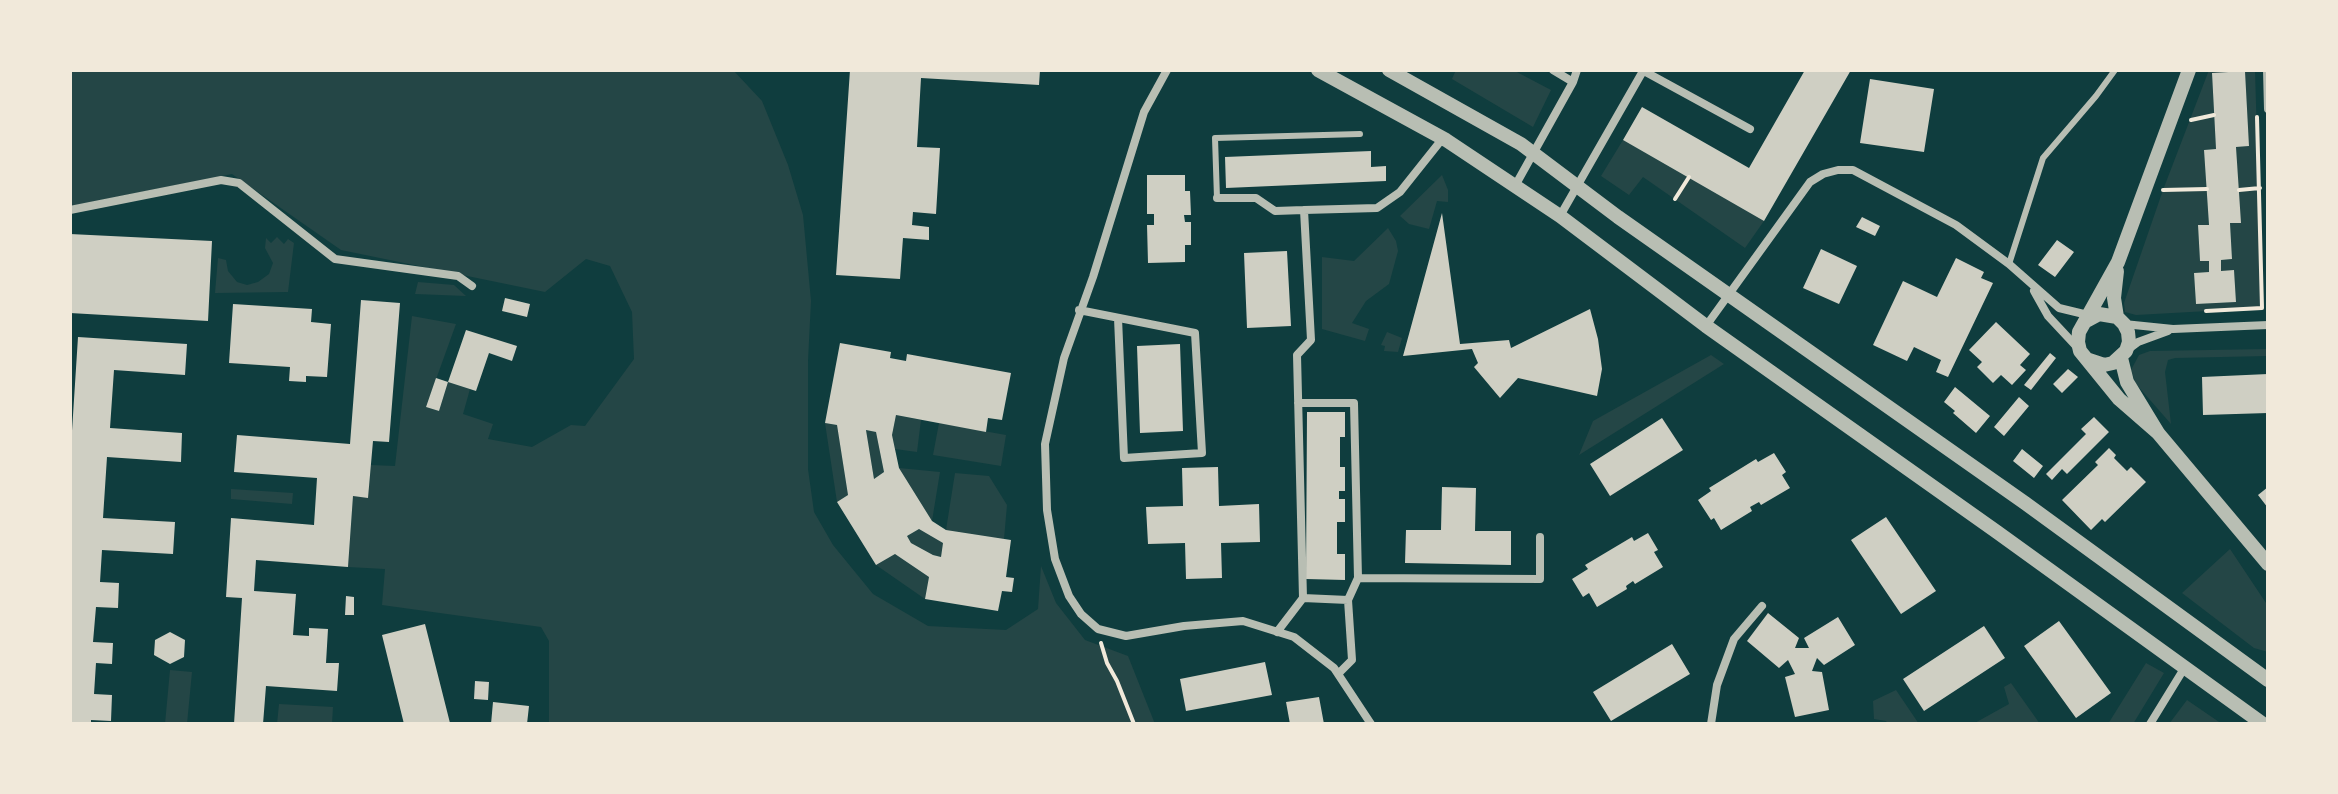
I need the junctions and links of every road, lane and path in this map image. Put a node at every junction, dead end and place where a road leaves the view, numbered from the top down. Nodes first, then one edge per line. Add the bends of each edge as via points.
1 (1167, 70) edge
2 (1318, 70) edge
3 (1389, 70) edge
4 (1553, 70) edge
5 (1577, 70) edge
6 (1643, 70) edge
7 (2115, 70) edge
8 (2189, 70) edge
9 (2267, 70) edge
10 (1573, 82) junction
11 (2268, 109) edge
12 (2257, 114) dead end
13 (2214, 115) dead end
14 (2191, 120) dead end
15 (1750, 129) dead end
16 (1360, 134) dead end
17 (1443, 138) junction
18 (1533, 153) junction
19 (1689, 177) dead end
20 (1515, 186) junction
21 (1577, 186) junction
22 (2260, 188) junction
23 (2207, 189) dead end
24 (2163, 190) dead end
25 (2239, 190) dead end
26 (1217, 198) joint
27 (1675, 199) dead end
28 (70, 210) edge
29 (1304, 210) junction
30 (1560, 216) junction
31 (2118, 262) junction
32 (2009, 264) junction
33 (2029, 283) junction
34 (472, 286) dead end
35 (1731, 294) junction
36 (1079, 310) junction
37 (2199, 311) dead end
38 (1118, 318) junction
39 (2090, 318) junction
40 (2120, 321) junction
41 (2268, 325) edge
42 (1706, 326) junction
43 (2173, 329) junction
44 (2124, 354) junction
45 (2083, 355) junction
46 (1298, 403) junction
47 (2158, 433) junction
48 (1540, 537) dead end
49 (2268, 564) edge
50 (1358, 578) junction
51 (1303, 598) junction
52 (1348, 600) junction
53 (1762, 606) dead end
54 (1098, 629) junction
55 (1277, 632) junction
56 (2185, 667) junction
57 (1338, 674) junction
58 (2266, 677) edge
59 (1134, 724) edge
60 (1371, 724) edge
61 (1711, 724) edge
62 (2150, 724) edge
63 (2263, 724) edge

1 - 36 street via 1144,112
2 - 17 street
3 - 18 street
4 - 10 street
5 - 10 street
6 - 15 street
6 - 21 street
7 - 32 lane via 2043,158
8 - 31 street
9 - 11 street
10 - 18 street
12 - 22 path
13 - 14 path
16 - 26 lane via 1215,138
17 - 20 street
17 - 29 street via 1400,192 1377,208
18 - 20 street
18 - 21 street
19 - 27 path
20 - 30 street
21 - 30 street
21 - 35 street
22 - 25 path
22 - 37 path via 2262,308
23 - 24 path
26 - 29 street via 1256,198 1275,211
28 - 34 street via 221,180 239,183 335,259 458,276
29 - 46 street via 1311,340 1297,355
30 - 42 street
31 - 39 street
31 - 40 street via 2114,298
32 - 33 street
32 - 35 street via 1956,225 1853,170 1838,170 1810,182
33 - 39 street via 2059,308
33 - 45 street via 2048,316
35 - 42 street
35 - 58 street
36 - 38 street
36 - 54 street via 1045,444 1047,510 1055,559 1069,596
38 - 38 street via 1124,458 1202,453 1195,333
39 - 40 street
39 - 45 street via 2079,332
40 - 43 street
40 - 44 street via 2128,332
41 - 43 street
42 - 56 street
43 - 44 street via 2138,342
44 - 45 street via 2104,365
44 - 47 street via 2127,382
45 - 47 street via 2119,399
46 - 50 street via 1354,403
46 - 51 street
47 - 49 street
48 - 50 street via 1540,579
50 - 52 street
51 - 52 street
51 - 55 street
52 - 57 street via 1352,660
53 - 61 street via 1734,639 1717,685
54 - 55 street via 1126,636 1243,621
54 - 59 path
55 - 57 street via 1294,637
56 - 62 street
56 - 63 street
57 - 60 street

